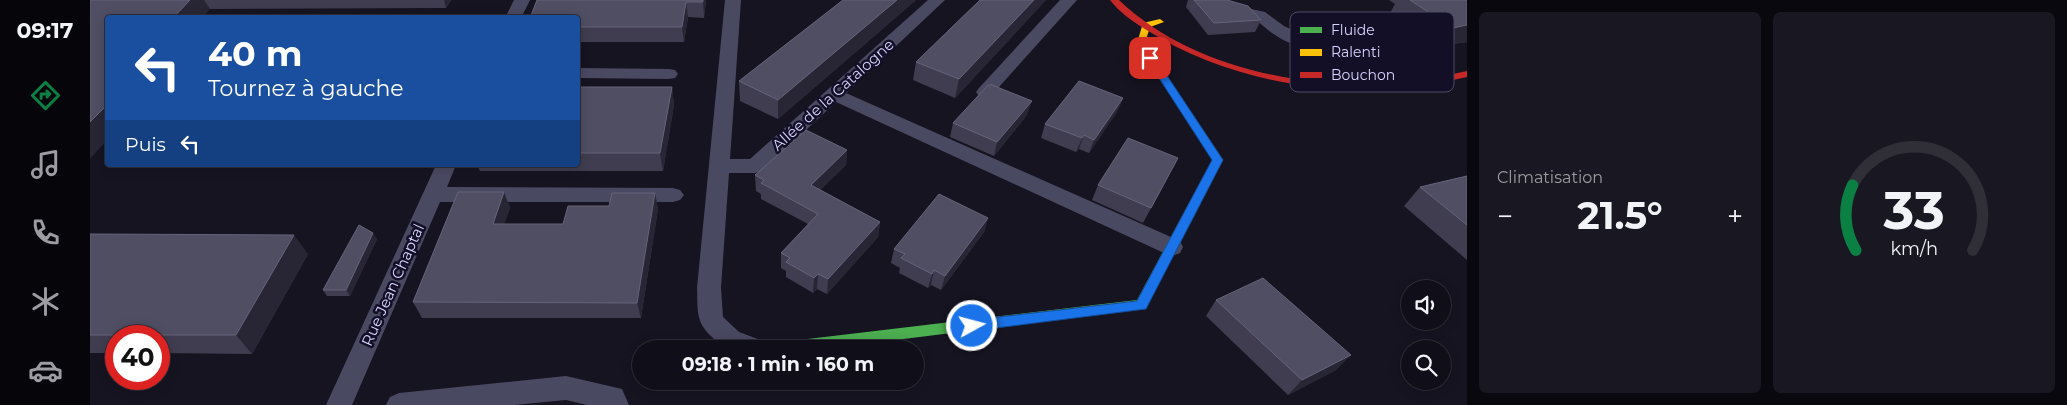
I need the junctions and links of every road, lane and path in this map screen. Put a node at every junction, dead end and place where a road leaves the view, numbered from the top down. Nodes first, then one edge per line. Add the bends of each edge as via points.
1 (522, 0) edge
2 (733, 0) edge
3 (937, 0) edge
4 (1069, 0) edge
5 (1114, 0) edge
6 (1218, 0) edge
7 (1143, 10) dead end
8 (514, 15) edge
9 (1160, 22) junction
10 (1146, 26) junction
11 (1290, 36) edge
12 (1290, 70) edge
13 (580, 73) edge
14 (669, 74) dead end
15 (1467, 74) edge
16 (1454, 77) edge
17 (1290, 79) edge
18 (985, 92) edge
19 (834, 94) junction
20 (719, 166) junction
21 (445, 167) edge
22 (434, 194) junction
23 (673, 195) dead end
24 (1172, 247) junction
25 (732, 340) edge
26 (849, 340) edge
27 (338, 405) edge
28 (399, 405) edge
29 (616, 405) edge

1 - 8 street
2 - 20 street
3 - 19 street, Allée de la Catalogne
4 - 18 street
5 - 10 street
6 - 11 street via 1237,10 1258,15
7 - 9 street
9 - 10 street
9 - 12 street via 1218,50
10 - 17 street via 1205,56
10 - 24 street via 1141,43 1218,160
13 - 14 street
15 - 16 street
19 - 20 street, Allée de la Catalogne via 755,166
19 - 24 street
20 - 25 street via 709,288 711,321
21 - 22 street, Rue Jean Chaptal
22 - 23 street
22 - 27 street, Rue Jean Chaptal
24 - 26 street via 1141,305
28 - 29 street via 566,388 613,397

